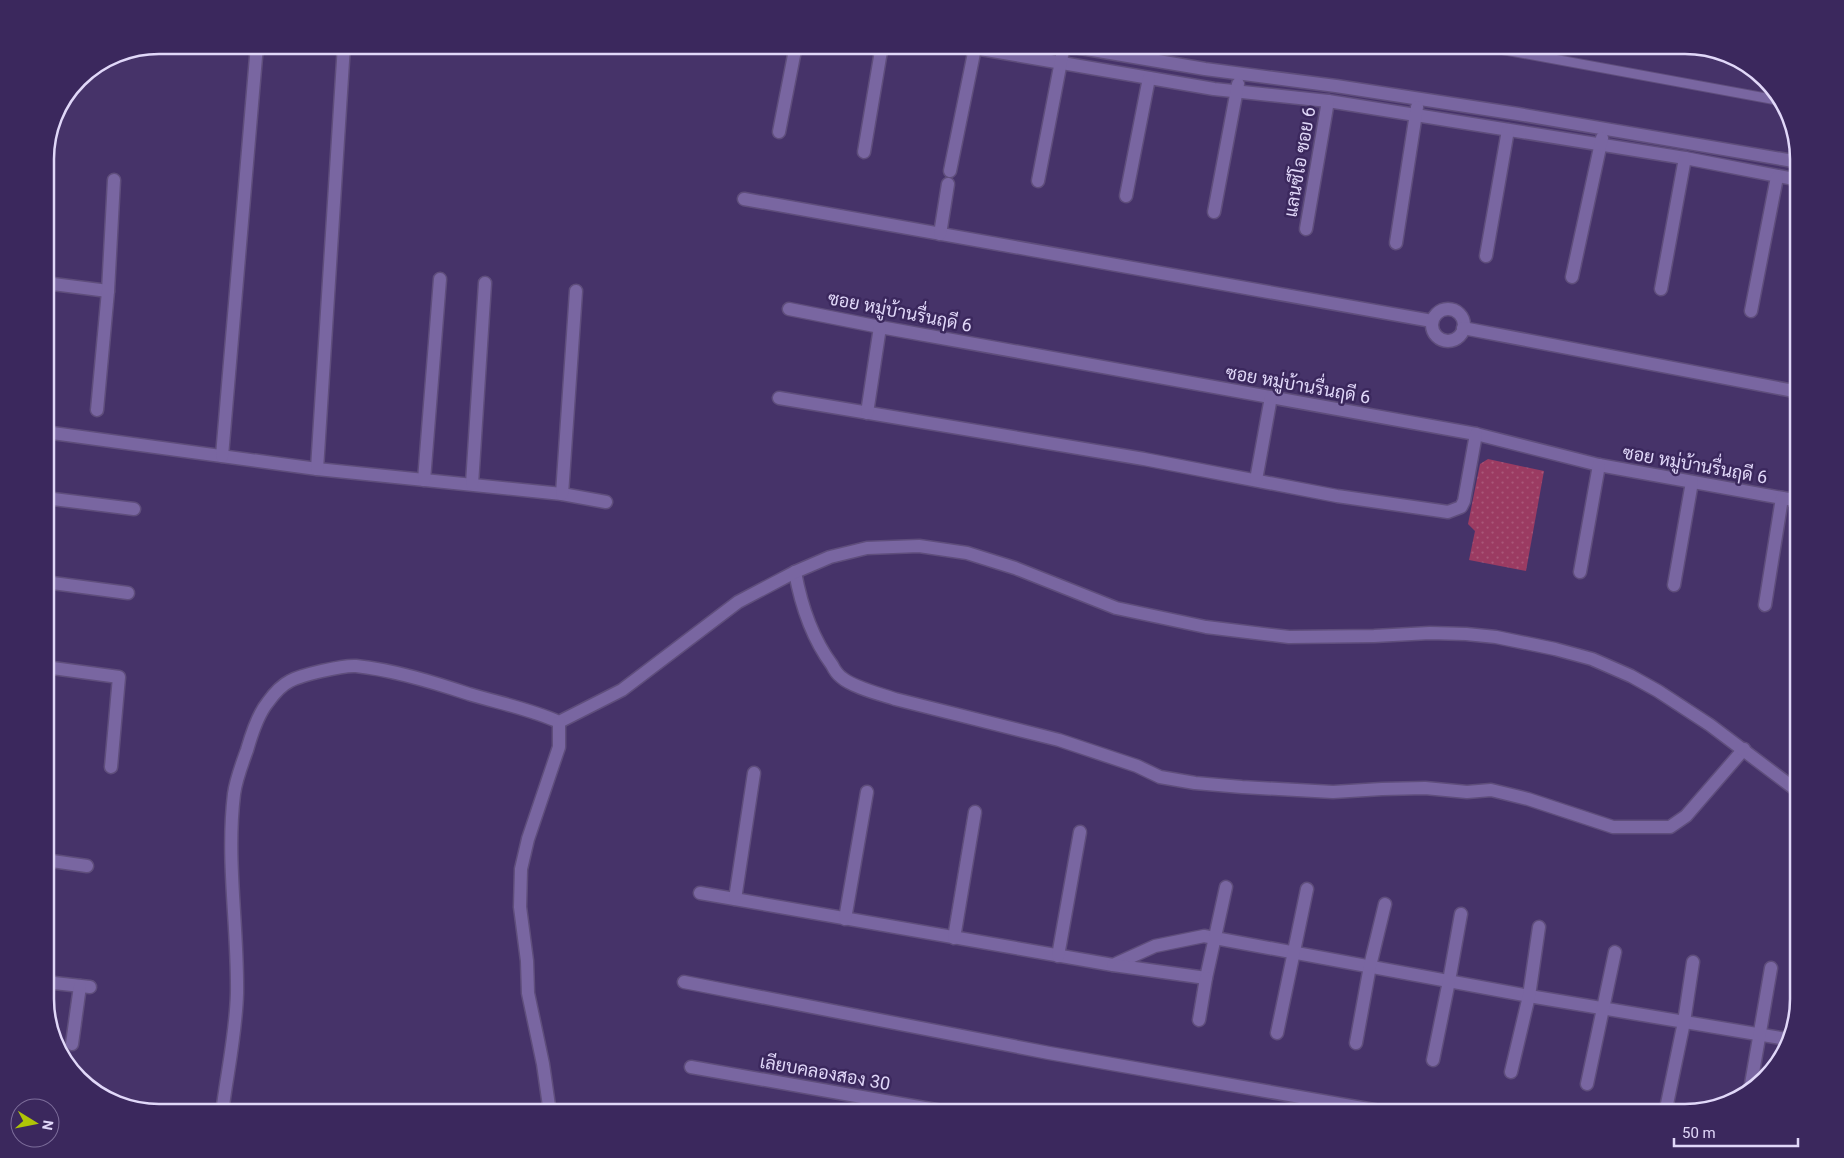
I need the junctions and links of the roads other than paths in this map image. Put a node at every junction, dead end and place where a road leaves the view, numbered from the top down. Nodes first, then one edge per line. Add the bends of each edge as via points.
1 (256, 54) edge
2 (343, 54) edge
3 (794, 54) edge
4 (880, 54) edge
5 (974, 54) edge
6 (1009, 54) edge
7 (1062, 54) edge
8 (1118, 54) edge
9 (1527, 54) edge
10 (1060, 63) junction
11 (1240, 74) junction
12 (1149, 78) junction
13 (1237, 92) junction
14 (1418, 98) junction
15 (1772, 99) edge
16 (1328, 100) junction
17 (1416, 115) junction
18 (1604, 128) junction
19 (1508, 130) junction
20 (779, 132) dead end
21 (1600, 145) junction
22 (864, 152) dead end
23 (1685, 158) junction
24 (1790, 160) edge
25 (1777, 177) junction
26 (1790, 179) edge
27 (114, 180) dead end
28 (1038, 181) dead end
29 (1126, 196) dead end
30 (744, 199) dead end
31 (1214, 212) dead end
32 (1306, 229) dead end
33 (940, 234) junction
34 (1396, 243) dead end
35 (1486, 256) dead end
36 (1572, 277) dead end
37 (440, 279) dead end
38 (484, 283) dead end
39 (54, 284) edge
40 (1661, 289) dead end
41 (108, 291) junction
42 (576, 291) dead end
43 (789, 309) dead end
44 (1751, 311) dead end
45 (1432, 321) junction
46 (880, 327) junction
47 (1463, 328) junction
48 (1790, 390) edge
49 (779, 398) dead end
50 (1271, 398) junction
51 (97, 410) dead end
52 (867, 413) junction
53 (54, 433) edge
54 (1476, 434) junction
55 (222, 456) junction
56 (1599, 465) junction
57 (317, 469) junction
58 (424, 480) junction
59 (1256, 480) junction
60 (1692, 482) junction
61 (472, 484) junction
62 (562, 494) junction
63 (1782, 498) junction
64 (54, 499) edge
65 (1790, 499) edge
66 (606, 502) dead end
67 (134, 509) dead end
68 (794, 572) junction
69 (1580, 572) dead end
70 (54, 583) edge
71 (1674, 585) dead end
72 (128, 593) dead end
73 (1765, 604) dead end
74 (54, 668) edge
75 (559, 722) junction
76 (1744, 749) junction
77 (111, 767) dead end
78 (754, 773) dead end
79 (1790, 785) edge
80 (867, 792) dead end
81 (974, 812) dead end
82 (1080, 832) dead end
83 (54, 861) edge
84 (87, 866) dead end
85 (1226, 887) dead end
86 (1307, 889) dead end
87 (700, 893) dead end
88 (735, 900) junction
89 (1385, 904) dead end
90 (1461, 914) dead end
91 (846, 919) junction
92 (1539, 927) dead end
93 (954, 938) junction
94 (1216, 938) junction
95 (1615, 952) dead end
96 (1294, 953) junction
97 (1058, 956) junction
98 (1693, 962) dead end
99 (1113, 965) junction
100 (1370, 966) junction
101 (1771, 968) dead end
102 (1206, 978) junction
103 (1449, 981) junction
104 (684, 982) dead end
105 (54, 983) edge
106 (1529, 996) junction
107 (1604, 1009) junction
108 (1199, 1020) dead end
109 (1684, 1022) junction
110 (1277, 1033) dead end
111 (1760, 1035) junction
112 (1782, 1038) edge
113 (1356, 1043) dead end
114 (72, 1044) dead end
115 (1433, 1060) dead end
116 (692, 1067) dead end
117 (1511, 1072) dead end
118 (1752, 1080) edge
119 (1587, 1084) dead end
120 (224, 1104) edge
121 (549, 1104) edge
122 (902, 1104) edge
123 (1339, 1104) edge
124 (1667, 1104) dead end

1 - 55 street
2 - 57 street
3 - 20 street
4 - 22 street
5 - 33 street
6 - 10 street
7 - 10 street
8 - 11 street
9 - 15 lane
10 - 12 street
10 - 28 street
11 - 13 street
11 - 14 street
12 - 13 street
12 - 29 street
13 - 16 street
13 - 31 street
14 - 17 street
14 - 18 street
16 - 17 street
16 - 32 street, แลนซีโอ ซอย 6
17 - 19 street
17 - 34 street
18 - 21 street
18 - 24 street
19 - 21 street
19 - 35 street
21 - 23 street
21 - 36 street
23 - 25 street
23 - 40 street
25 - 26 street
25 - 44 street
27 - 41 street
30 - 33 street
33 - 45 street
37 - 58 street
38 - 61 street
39 - 41 street
41 - 51 street
42 - 62 street
43 - 46 street, ซอย หมู่บ้านรื่นฤดี 6
45 - 47 street via 1441,310 1448,309 1460,315
45 - 47 street via 1436,337 1447,341 1457,338
46 - 50 street, ซอย หมู่บ้านรื่นฤดี 6
46 - 52 street
47 - 48 street
49 - 52 street
50 - 54 street, ซอย หมู่บ้านรื่นฤดี 6
50 - 59 street
52 - 59 street
53 - 55 street
54 - 56 street, ซอย หมู่บ้านรื่นฤดี 6
54 - 59 street via 1464,501 1454,511 1337,496
55 - 57 street
56 - 60 street, ซอย หมู่บ้านรื่นฤดี 6
56 - 69 street
57 - 58 street
58 - 61 street
60 - 63 street, ซอย หมู่บ้านรื่นฤดี 6
60 - 71 street
61 - 62 street
62 - 66 street
63 - 65 street, ซอย หมู่บ้านรื่นฤดี 6
63 - 73 street
64 - 67 street
68 - 75 street via 738,602 622,690
68 - 76 street via 867,548 919,546 967,553 1015,568 1116,608 1241,632 1288,637 1439,633 1523,642 1592,659 1631,676 1658,690
68 - 76 street via 812,630 841,678 894,699 1060,740 1160,777 1195,783 1333,792 1425,788 1467,792 1491,790 1613,827 1670,826 1686,816
70 - 72 street
74 - 77 street via 119,677
75 - 120 street via 538,712 444,686 354,666 318,672 289,682 267,702 251,736 234,791 230,844 238,949 237,996
75 - 121 street via 558,747 528,839 520,907 528,993
76 - 79 street
78 - 88 street
80 - 91 street
81 - 93 street
82 - 97 street
83 - 84 street
85 - 94 street
86 - 96 street
87 - 88 street
88 - 91 street
89 - 100 street
90 - 103 street
91 - 93 street
92 - 106 street
93 - 97 street
94 - 96 street
94 - 99 street via 1204,936 1155,946
94 - 102 street
95 - 107 street
96 - 100 street
96 - 110 street
97 - 99 street
98 - 109 street
99 - 102 street
100 - 103 street
100 - 113 street
101 - 111 street
102 - 108 street
103 - 106 street
103 - 115 street
104 - 123 street via 1049,1054
105 - 114 street via 85,987
106 - 107 street
106 - 117 street
107 - 109 street
107 - 119 street
109 - 111 street
109 - 124 street
111 - 112 street
111 - 118 street
116 - 122 street, เลียบคลองสอง 30

